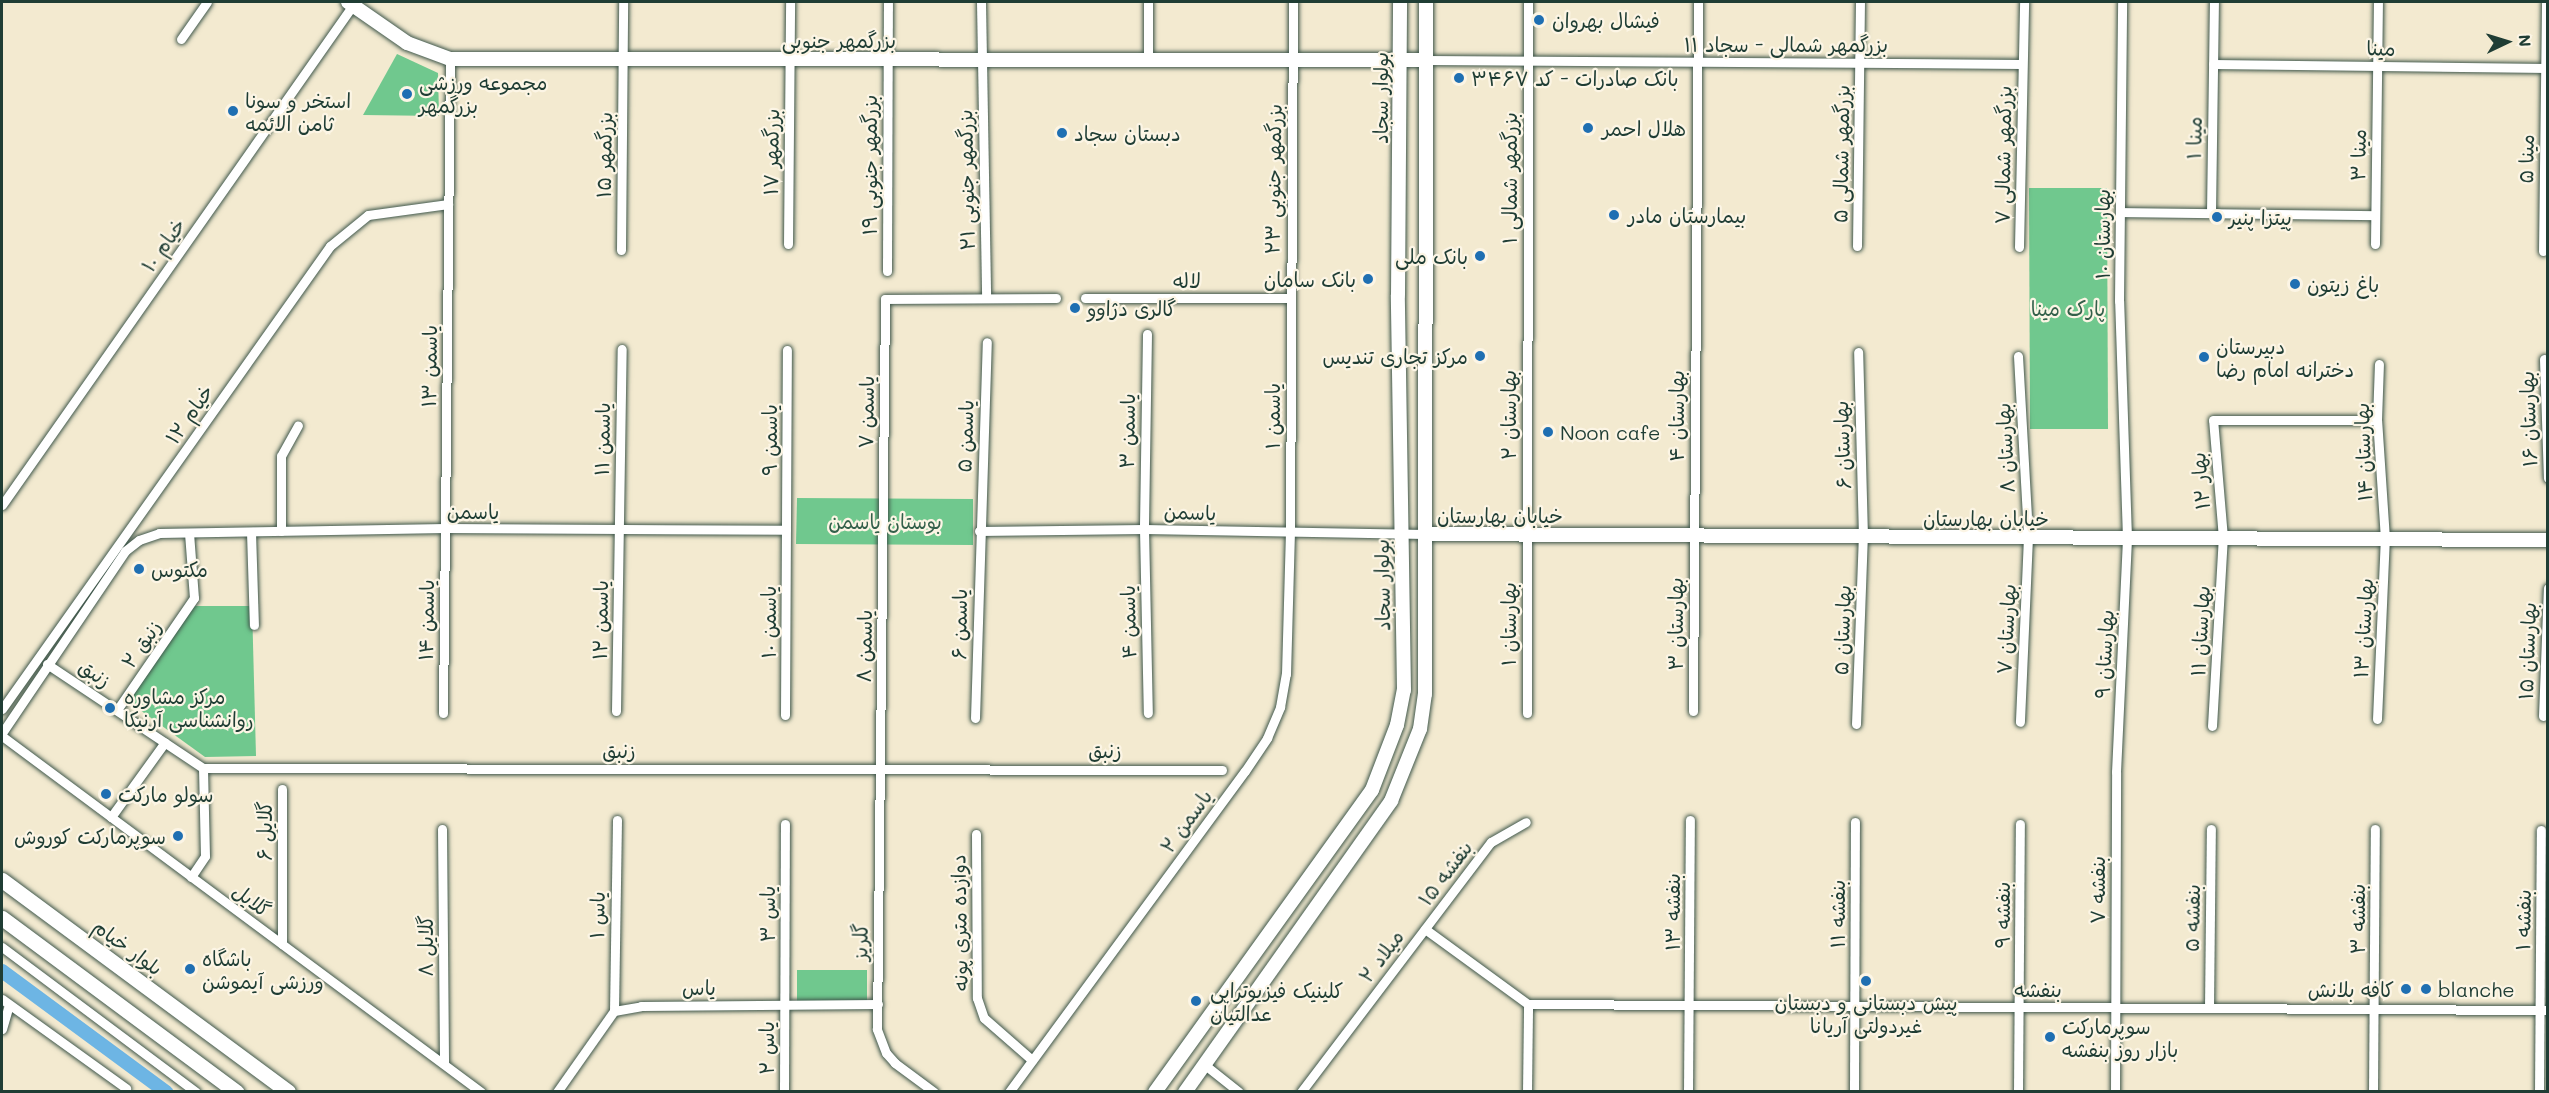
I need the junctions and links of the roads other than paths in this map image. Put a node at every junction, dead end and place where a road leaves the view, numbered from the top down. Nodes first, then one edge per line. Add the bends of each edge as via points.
1 (207, 2) edge
2 (623, 2) edge
3 (790, 2) edge
4 (888, 2) edge
5 (981, 2) edge
6 (1148, 2) edge
7 (1293, 2) edge
8 (1400, 2) edge
9 (1426, 2) edge
10 (1528, 2) edge
11 (1698, 2) edge
12 (1860, 2) edge
13 (2024, 2) edge
14 (2121, 2) edge
15 (2214, 2) edge
16 (2378, 2) edge
17 (2546, 2) edge
18 (352, 3) edge
19 (181, 39) dead end
20 (450, 58) junction
21 (623, 60) junction
22 (790, 60) junction
23 (887, 60) junction
24 (981, 60) junction
25 (1426, 60) junction
26 (1148, 61) junction
27 (1293, 61) junction
28 (1400, 61) junction
29 (1528, 61) junction
30 (1696, 62) junction
31 (1860, 62) junction
32 (2022, 64) junction
33 (2213, 64) junction
34 (2377, 66) junction
35 (2546, 68) edge
36 (448, 204) junction
37 (2120, 212) junction
38 (2211, 213) junction
39 (2375, 215) junction
40 (788, 244) dead end
41 (2375, 244) dead end
42 (1857, 246) dead end
43 (2019, 248) dead end
44 (621, 250) dead end
45 (2543, 251) dead end
46 (886, 271) dead end
47 (1526, 295) joint
48 (986, 298) junction
49 (1056, 298) dead end
50 (1085, 298) dead end
51 (1290, 298) junction
52 (1147, 334) dead end
53 (987, 342) dead end
54 (622, 349) dead end
55 (787, 350) dead end
56 (1858, 352) dead end
57 (2018, 356) dead end
58 (2544, 359) dead end
59 (2379, 364) dead end
60 (2378, 420) junction
61 (298, 425) dead end
62 (2547, 478) edge
63 (2, 505) edge
64 (883, 525) joint
65 (445, 528) junction
66 (619, 529) junction
67 (1144, 529) junction
68 (786, 530) junction
69 (281, 531) junction
70 (979, 531) junction
71 (252, 532) junction
72 (189, 533) junction
73 (1290, 533) junction
74 (1401, 534) junction
75 (1425, 534) junction
76 (1526, 535) junction
77 (1693, 536) junction
78 (1863, 537) junction
79 (2028, 537) junction
80 (2127, 538) junction
81 (2223, 538) junction
82 (2385, 539) junction
83 (2547, 540) edge
84 (2547, 588) edge
85 (254, 625) dead end
86 (47, 664) junction
87 (2, 710) edge
88 (117, 710) junction
89 (616, 711) dead end
90 (1693, 711) dead end
91 (443, 712) dead end
92 (1148, 713) dead end
93 (1527, 713) dead end
94 (785, 715) dead end
95 (2542, 716) dead end
96 (975, 718) dead end
97 (2377, 719) dead end
98 (2020, 722) dead end
99 (1856, 724) dead end
100 (2212, 726) dead end
101 (2, 734) edge
102 (165, 742) junction
103 (203, 768) junction
104 (880, 768) junction
105 (1222, 770) dead end
106 (2116, 772) joint
107 (282, 789) dead end
108 (111, 817) junction
109 (617, 820) dead end
110 (1690, 820) dead end
111 (1526, 822) dead end
112 (1855, 822) dead end
113 (785, 824) dead end
114 (2020, 824) dead end
115 (442, 829) dead end
116 (2211, 829) dead end
117 (2374, 829) dead end
118 (2541, 831) dead end
119 (975, 834) dead end
120 (191, 877) junction
121 (2, 880) edge
122 (2, 918) edge
123 (1425, 929) junction
124 (282, 944) junction
125 (2, 947) edge
126 (5, 1002) edge
127 (878, 1004) junction
128 (1528, 1004) junction
129 (784, 1005) junction
130 (1689, 1005) junction
131 (1854, 1006) junction
132 (2019, 1007) junction
133 (2115, 1008) junction
134 (2209, 1008) junction
135 (2374, 1009) junction
136 (2544, 1010) edge
137 (614, 1011) junction
138 (2, 1029) edge
139 (1032, 1060) junction
140 (444, 1064) junction
141 (1205, 1065) junction
142 (126, 1088) dead end
143 (196, 1092) edge
144 (236, 1092) edge
145 (288, 1092) edge
146 (481, 1092) edge
147 (557, 1092) edge
148 (784, 1092) edge
149 (934, 1092) edge
150 (1009, 1092) edge
151 (1155, 1092) edge
152 (1185, 1092) edge
153 (1239, 1092) edge
154 (1301, 1092) edge
155 (1527, 1092) edge
156 (1688, 1092) edge
157 (1854, 1092) edge
158 (2018, 1092) edge
159 (2115, 1092) edge
160 (2373, 1092) edge
161 (2539, 1092) edge

1 - 19 street
2 - 21 street, بزرگمهر ۱۵
3 - 22 street, بزرگمهر ۱۷
4 - 23 street, بزرگمهر جنوبی ۱۹
5 - 24 street, بزرگمهر جنوبی ۲۱
6 - 26 street
7 - 27 street, بزرگمهر جنوبی ۲۳
8 - 28 main road, بولوار سجاد
9 - 25 main road
10 - 29 street, بزرگمهر شمالی ۱
11 - 30 street, بهارستان ۴
12 - 31 street, بزرگمهر شمالی ۵
13 - 32 street, بزرگمهر شمالی ۷
14 - 37 street, بهارستان ۱۰
15 - 33 street, مینا ۱
16 - 34 street, مینا ۳
17 - 35 street, مینا ۵
18 - 20 main road, بزرگمهر جنوبی via 407,43
18 - 63 street, خیام ۱۰
20 - 21 main road, بزرگمهر جنوبی
20 - 36 street, یاسمن ۱۳
21 - 22 main road, بزرگمهر جنوبی
21 - 44 street, بزرگمهر ۱۵
22 - 23 main road, بزرگمهر جنوبی
22 - 40 street, بزرگمهر ۱۷
23 - 24 main road, بزرگمهر جنوبی
23 - 46 street, بزرگمهر جنوبی ۱۹
24 - 26 main road, بزرگمهر جنوبی
24 - 48 street, بزرگمهر جنوبی ۲۱
25 - 28 main road, بزرگمهر جنوبی
25 - 29 street, بزرگمهر شمالی - سجاد ۱۱
25 - 75 main road
26 - 27 main road, بزرگمهر جنوبی
27 - 28 main road, بزرگمهر جنوبی
27 - 51 street, بزرگمهر جنوبی ۲۳
28 - 74 main road, بولوار سجاد
29 - 30 street, بزرگمهر شمالی - سجاد ۱۱
29 - 47 street, بزرگمهر شمالی ۱
30 - 31 street, بزرگمهر شمالی - سجاد ۱۱
30 - 77 street, بهارستان ۴
31 - 32 street, بزرگمهر شمالی - سجاد ۱۱
31 - 42 street, بزرگمهر شمالی ۵
32 - 43 street, بزرگمهر شمالی ۷
33 - 34 street, مینا
33 - 38 street, مینا ۱
34 - 35 street, مینا
34 - 39 street, مینا ۳
35 - 45 street, مینا ۵
36 - 65 street, یاسمن ۱۳
36 - 87 street, خیام ۱۲ via 368,214 330,246
37 - 38 street
37 - 80 street, بهارستان ۱۰
38 - 39 street
39 - 41 street, مینا ۳
47 - 76 street, بهارستان ۲
48 - 49 street
48 - 64 street, یاسمن ۷ via 885,299
50 - 51 street, لاله
51 - 73 street, یاسمن ۱
52 - 67 street, یاسمن ۳
53 - 70 street, یاسمن ۵
54 - 66 street, یاسمن ۱۱
55 - 68 street, یاسمن ۹
56 - 78 street, بهارستان ۶
57 - 79 street, بهارستان ۸
58 - 62 street, بهارستان ۱۶
59 - 60 street, بهارستان ۱۴
60 - 81 street, بهار ۱۲ via 2213,420
60 - 82 street, بهارستان ۱۴
61 - 69 street via 281,456
64 - 104 street, یاسمن ۸
65 - 66 street, یاسمن
65 - 69 street, یاسمن
65 - 91 street, یاسمن ۱۴
66 - 68 street, یاسمن
66 - 89 street, یاسمن ۱۲
67 - 70 street, یاسمن
67 - 73 street, یاسمن
67 - 92 street, یاسمن ۴
68 - 94 street, یاسمن ۱۰
69 - 71 street, یاسمن
70 - 96 street, یاسمن ۶
71 - 72 street, یاسمن
71 - 85 street
72 - 86 street, یاسمن via 159,533 139,540 125,551
72 - 88 street, زنبق ۲ via 194,598
73 - 74 street, یاسمن
73 - 139 street, یاسمن ۲ via 1286,674 1280,707 1267,738
74 - 75 street, یاسمن
74 - 151 main road, بولوار سجاد via 1404,690 1389,754 1372,790 1350,822
75 - 76 main road, خیابان بهارستان
75 - 141 main road via 1425,694 1420,729 1409,762 1391,801
76 - 77 main road, خیابان بهارستان
76 - 93 street, بهارستان ۱
77 - 78 main road, خیابان بهارستان
77 - 90 street, بهارستان ۳
78 - 79 main road, خیابان بهارستان
78 - 99 street, بهارستان ۵
79 - 80 main road, خیابان بهارستان
79 - 98 street, بهارستان ۷
80 - 81 main road, خیابان بهارستان
80 - 106 street, بهارستان ۹
81 - 82 main road, خیابان بهارستان
81 - 100 street, بهارستان ۱۱
82 - 83 main road, خیابان بهارستان
82 - 97 street, بهارستان ۱۳
84 - 95 street, بهارستان ۱۵
86 - 88 street, زنبق
86 - 101 street
88 - 102 street, زنبق
101 - 108 street, گلایل
102 - 103 street, زنبق
102 - 108 street
103 - 104 street, زنبق
103 - 120 street via 205,856
104 - 105 street, زنبق
104 - 127 street, گلریز
106 - 133 street, بنفشه ۷
107 - 124 street, گلایل ۶
108 - 120 street, گلایل
109 - 137 street, یاس ۱
110 - 130 street, بنفشه ۱۳
111 - 123 street, بنفشه ۱۵ via 1491,842
112 - 131 street, بنفشه ۱۱
113 - 129 street, یاس ۳
114 - 132 street, بنفشه ۹
115 - 140 street, گلایل ۸
116 - 134 street, بنفشه ۵
117 - 135 street, بنفشه ۳
118 - 136 street, بنفشه ۱
119 - 139 street, دوازده متری پونه via 977,998 984,1018
120 - 124 street, گلایل
121 - 145 main road, بلوار خیام
122 - 144 main road
123 - 128 street
123 - 154 street, میلاد ۲
124 - 140 street, گلایل
125 - 143 street
126 - 138 street
126 - 142 street
127 - 129 street, یاس
127 - 149 street, گلریز via 877,1029 886,1053
128 - 130 street, بنفشه
128 - 155 street
129 - 137 street, یاس via 641,1005
129 - 148 street, یاس ۲
130 - 131 street, بنفشه
130 - 156 street, بنفشه ۱۳
131 - 132 street, بنفشه
131 - 157 street, بنفشه ۱۱
132 - 133 street, بنفشه
132 - 158 street, بنفشه ۹
133 - 134 street, بنفشه
133 - 159 street, بنفشه ۷
134 - 135 street, بنفشه
135 - 136 street, بنفشه
135 - 160 street, بنفشه ۳
136 - 161 street, بنفشه ۱
137 - 147 street
139 - 150 street, یاسمن ۲
140 - 146 street, گلایل
141 - 152 main road
141 - 153 street

